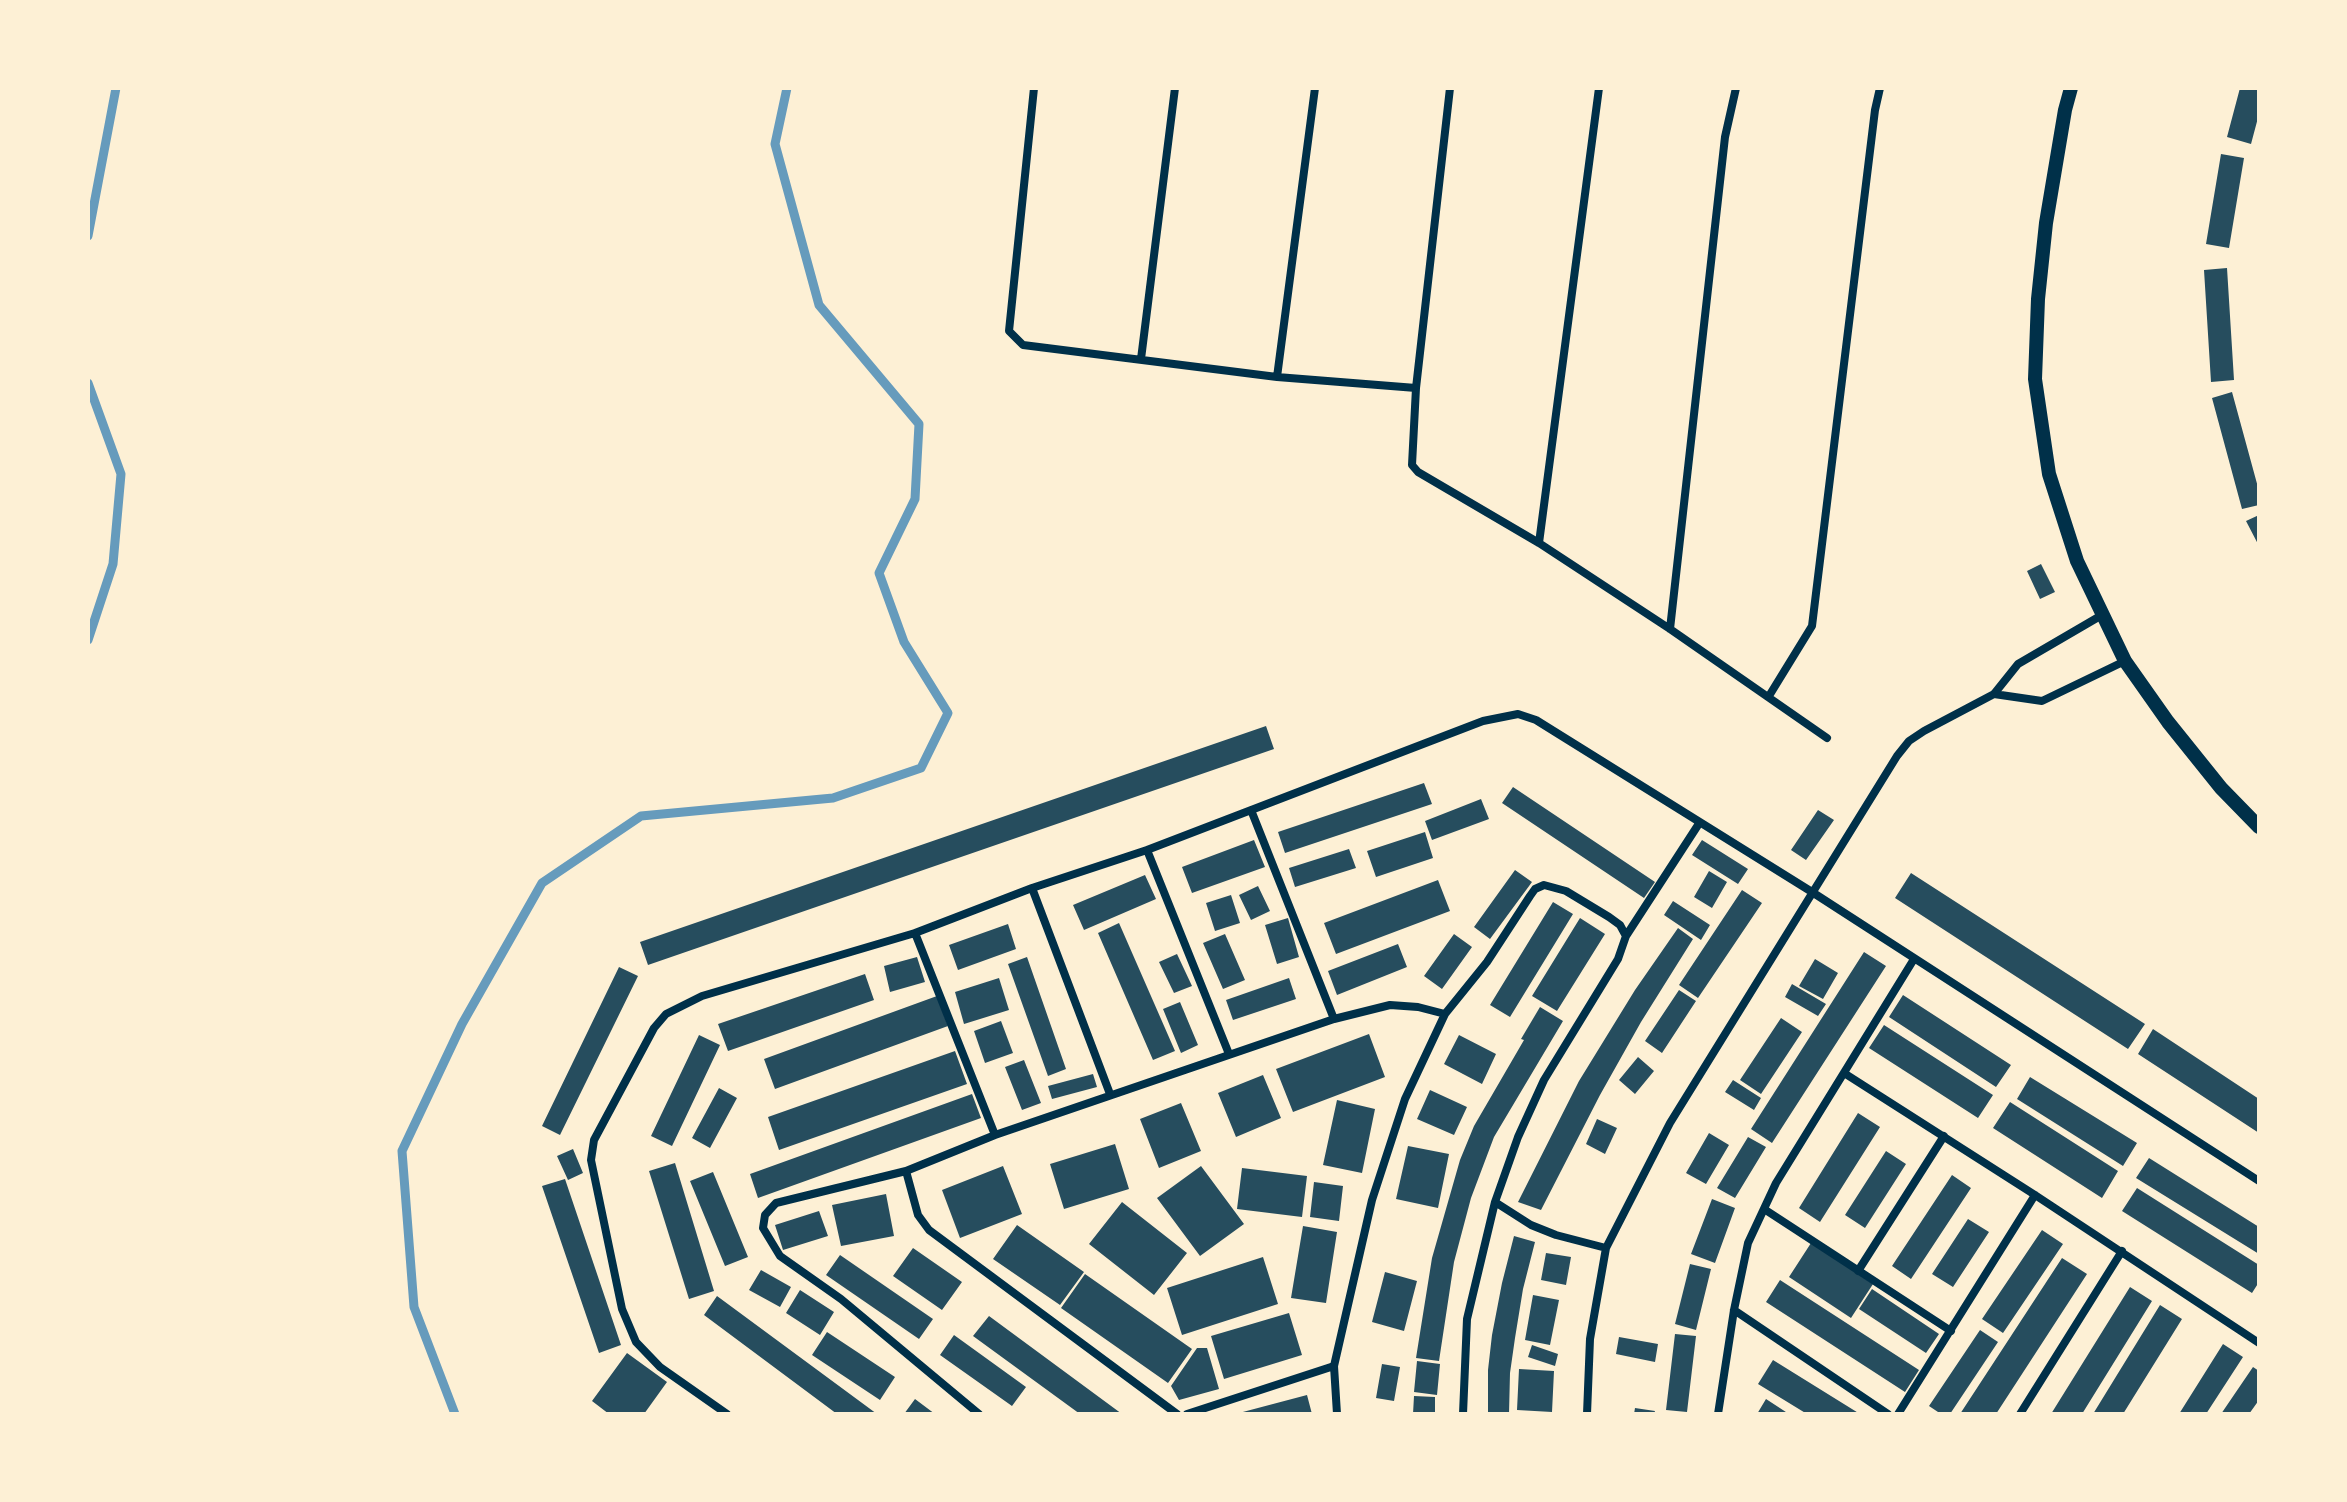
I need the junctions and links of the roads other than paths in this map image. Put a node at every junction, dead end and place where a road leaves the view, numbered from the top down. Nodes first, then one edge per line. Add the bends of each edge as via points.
1 (1034, 88) edge
2 (1175, 88) edge
3 (1315, 88) edge
4 (1450, 88) edge
5 (1599, 88) edge
6 (1736, 88) edge
7 (1880, 88) edge
8 (2071, 88) edge
9 (1141, 359) junction
10 (1277, 377) junction
11 (1416, 388) junction
12 (1539, 543) junction
13 (2102, 615) junction
14 (1670, 629) junction
15 (2125, 661) junction
16 (1994, 694) junction
17 (1769, 696) junction
18 (1827, 738) dead end
19 (1251, 810) junction
20 (1700, 822) junction
21 (2259, 827) edge
22 (1147, 850) junction
23 (1032, 888) junction
24 (1812, 892) junction
25 (915, 933) junction
26 (1626, 936) junction
27 (1914, 959) junction
28 (1445, 1014) junction
29 (1334, 1019) junction
30 (1229, 1054) junction
31 (1844, 1073) junction
32 (1110, 1094) junction
33 (995, 1135) junction
34 (1944, 1136) junction
35 (906, 1171) junction
36 (2259, 1181) edge
37 (2035, 1195) junction
38 (1495, 1202) junction
39 (1764, 1209) junction
40 (1606, 1248) junction
41 (2122, 1251) junction
42 (1858, 1271) junction
43 (1734, 1310) junction
44 (1951, 1331) junction
45 (2259, 1343) edge
46 (1334, 1366) junction
47 (727, 1414) edge
48 (979, 1414) edge
49 (1177, 1414) edge
50 (1187, 1414) edge
51 (1337, 1414) edge
52 (1463, 1414) edge
53 (1587, 1414) edge
54 (1718, 1414) edge
55 (1888, 1414) edge
56 (1898, 1414) edge
57 (2020, 1414) edge

1 - 9 street via 1009,331 1023,345
2 - 9 street
3 - 10 street
4 - 11 street
5 - 12 street
6 - 14 street via 1725,137
7 - 17 street via 1812,626
8 - 13 street via 2046,223 2035,379 2049,474 2077,561
9 - 10 street
10 - 11 street
11 - 12 street via 1412,465
12 - 14 street
13 - 15 street
13 - 16 street via 2018,664
14 - 17 street
15 - 16 street via 2042,701
15 - 21 street via 2221,788
16 - 24 street via 1909,741
17 - 18 street
19 - 20 street via 1483,721 1518,714 1536,720
19 - 22 street
19 - 29 street
20 - 24 street
20 - 26 street
22 - 23 street
22 - 30 street
23 - 25 street
23 - 32 street
24 - 27 street
24 - 40 street via 1670,1123
25 - 33 street
25 - 47 street via 702,996 666,1014 594,1140 591,1160 628,1326 654,1361
26 - 28 street via 1609,917 1566,891 1544,885 1535,889
26 - 38 street via 1618,959 1544,1080
27 - 31 street
27 - 36 street
28 - 29 street via 1390,1005
28 - 46 street via 1405,1099 1377,1185
29 - 30 street
30 - 32 street
31 - 34 street
31 - 39 street
32 - 33 street
33 - 35 street
34 - 37 street
34 - 42 street
35 - 48 street via 776,1203 765,1215 763,1228 780,1256 841,1299
35 - 49 street via 918,1215 929,1230
37 - 41 street
37 - 44 street
38 - 40 street via 1531,1225
38 - 52 street via 1467,1319
39 - 42 street
39 - 43 street via 1748,1243
40 - 53 street via 1590,1339
41 - 45 street
41 - 57 street
42 - 44 street
43 - 54 street
43 - 55 street
44 - 56 street
46 - 50 street
46 - 51 street

